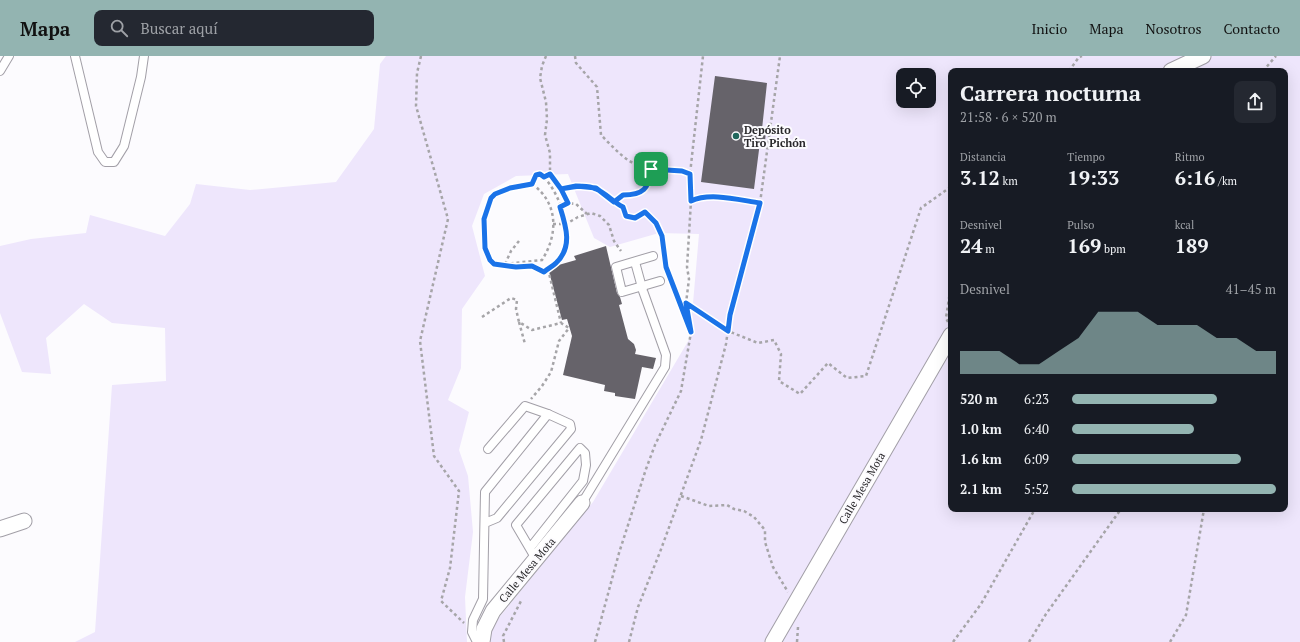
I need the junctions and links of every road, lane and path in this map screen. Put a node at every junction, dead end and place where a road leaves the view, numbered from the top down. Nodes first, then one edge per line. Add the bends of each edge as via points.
1 (9, 56) edge
2 (75, 56) edge
3 (144, 56) edge
4 (421, 56) edge
5 (546, 56) edge
6 (575, 56) edge
7 (703, 56) edge
8 (780, 56) edge
9 (1082, 56) edge
10 (1203, 56) edge
11 (1276, 56) edge
12 (1071, 68) edge
13 (1177, 68) edge
14 (1266, 68) edge
15 (0, 71) edge
16 (651, 169) junction
17 (550, 174) junction
18 (690, 174) junction
19 (544, 177) junction
20 (532, 184) junction
21 (561, 189) junction
22 (948, 189) edge
23 (691, 201) junction
24 (614, 202) junction
25 (568, 203) junction
26 (760, 203) junction
27 (560, 207) junction
28 (587, 214) junction
29 (554, 224) junction
30 (566, 224) junction
31 (519, 241) dead end
32 (621, 251) dead end
33 (653, 256) dead end
34 (635, 262) junction
35 (505, 264) junction
36 (548, 268) junction
37 (660, 281) dead end
38 (642, 287) junction
39 (686, 303) junction
40 (948, 305) edge
41 (482, 317) dead end
42 (519, 322) junction
43 (561, 322) junction
44 (948, 322) edge
45 (728, 331) junction
46 (691, 332) junction
47 (948, 340) edge
48 (525, 344) dead end
49 (525, 406) junction
50 (548, 414) junction
51 (488, 449) dead end
52 (681, 496) junction
53 (582, 504) joint
54 (1033, 512) edge
55 (1119, 512) edge
56 (1203, 512) edge
57 (24, 521) dead end
58 (485, 523) junction
59 (0, 529) edge
60 (533, 553) junction
61 (521, 600) dead end
62 (795, 604) junction
63 (477, 637) edge
64 (477, 642) edge
65 (504, 642) edge
66 (595, 642) edge
67 (629, 642) edge
68 (773, 642) edge
69 (797, 642) edge
70 (953, 642) edge
71 (1029, 642) edge
72 (1170, 642) edge

1 - 15 lane
2 - 3 lane via 98,152 105,162 114,162 124,146
4 - 63 path via 417,73 416,106 448,218 420,341 434,456 459,491 450,568 441,601
5 - 17 path via 540,78 546,102 545,135 550,153
6 - 16 path via 576,63 597,86 601,135 622,156 639,166
7 - 18 path
8 - 26 path
9 - 12 path
10 - 13 street
11 - 14 path
16 - 18 path
16 - 24 path via 650,180 644,190 636,195 623,195
17 - 19 path
17 - 21 path
18 - 23 path
19 - 20 path via 536,175
19 - 27 path via 556,193
20 - 29 path via 546,199
20 - 35 path via 510,188 491,198 484,219 485,248 494,264
21 - 24 path via 576,186 596,188
21 - 25 path
22 - 45 path via 921,208 866,376 847,378 828,363 800,394 779,381 781,354 774,340 758,343
23 - 26 path via 698,197
23 - 39 path
24 - 46 path via 623,207 626,216 635,218 645,212 656,223 662,236 666,267
25 - 27 path
25 - 28 path via 576,204
26 - 45 path
27 - 30 path
28 - 30 path
28 - 32 path via 600,216 608,225
29 - 30 path
29 - 35 path via 550,248 542,260
30 - 36 path via 568,242 556,263
31 - 35 path
33 - 34 lane
34 - 38 lane
34 - 38 lane via 616,268 622,292
35 - 36 path via 516,267 532,266 544,272
36 - 43 path
37 - 38 lane
38 - 53 lane via 666,355 665,366
39 - 45 path
39 - 46 path
40 - 44 path
41 - 42 path via 511,298 517,300
42 - 43 path via 532,330
42 - 48 path
43 - 49 path via 569,328 559,341 552,372
45 - 52 path via 700,440
46 - 66 path via 681,391 646,469 619,553
47 - 62 street, Calle Mesa Mota
49 - 50 lane
49 - 51 lane
50 - 58 lane via 485,492
50 - 58 lane via 570,424 571,429 497,518
52 - 62 path via 709,506 727,506 744,510 754,517 764,530 773,567
52 - 67 path via 638,607
53 - 60 street, Calle Mesa Mota
54 - 70 path via 982,604
55 - 71 path
56 - 72 path via 1186,615
57 - 59 street
58 - 63 lane via 483,599 474,620
60 - 60 lane via 582,481 586,465 585,453 580,448 516,525
60 - 63 street, Calle Mesa Mota
61 - 65 path via 503,636
62 - 68 street, Calle Mesa Mota
62 - 69 path via 799,620
63 - 64 lane

